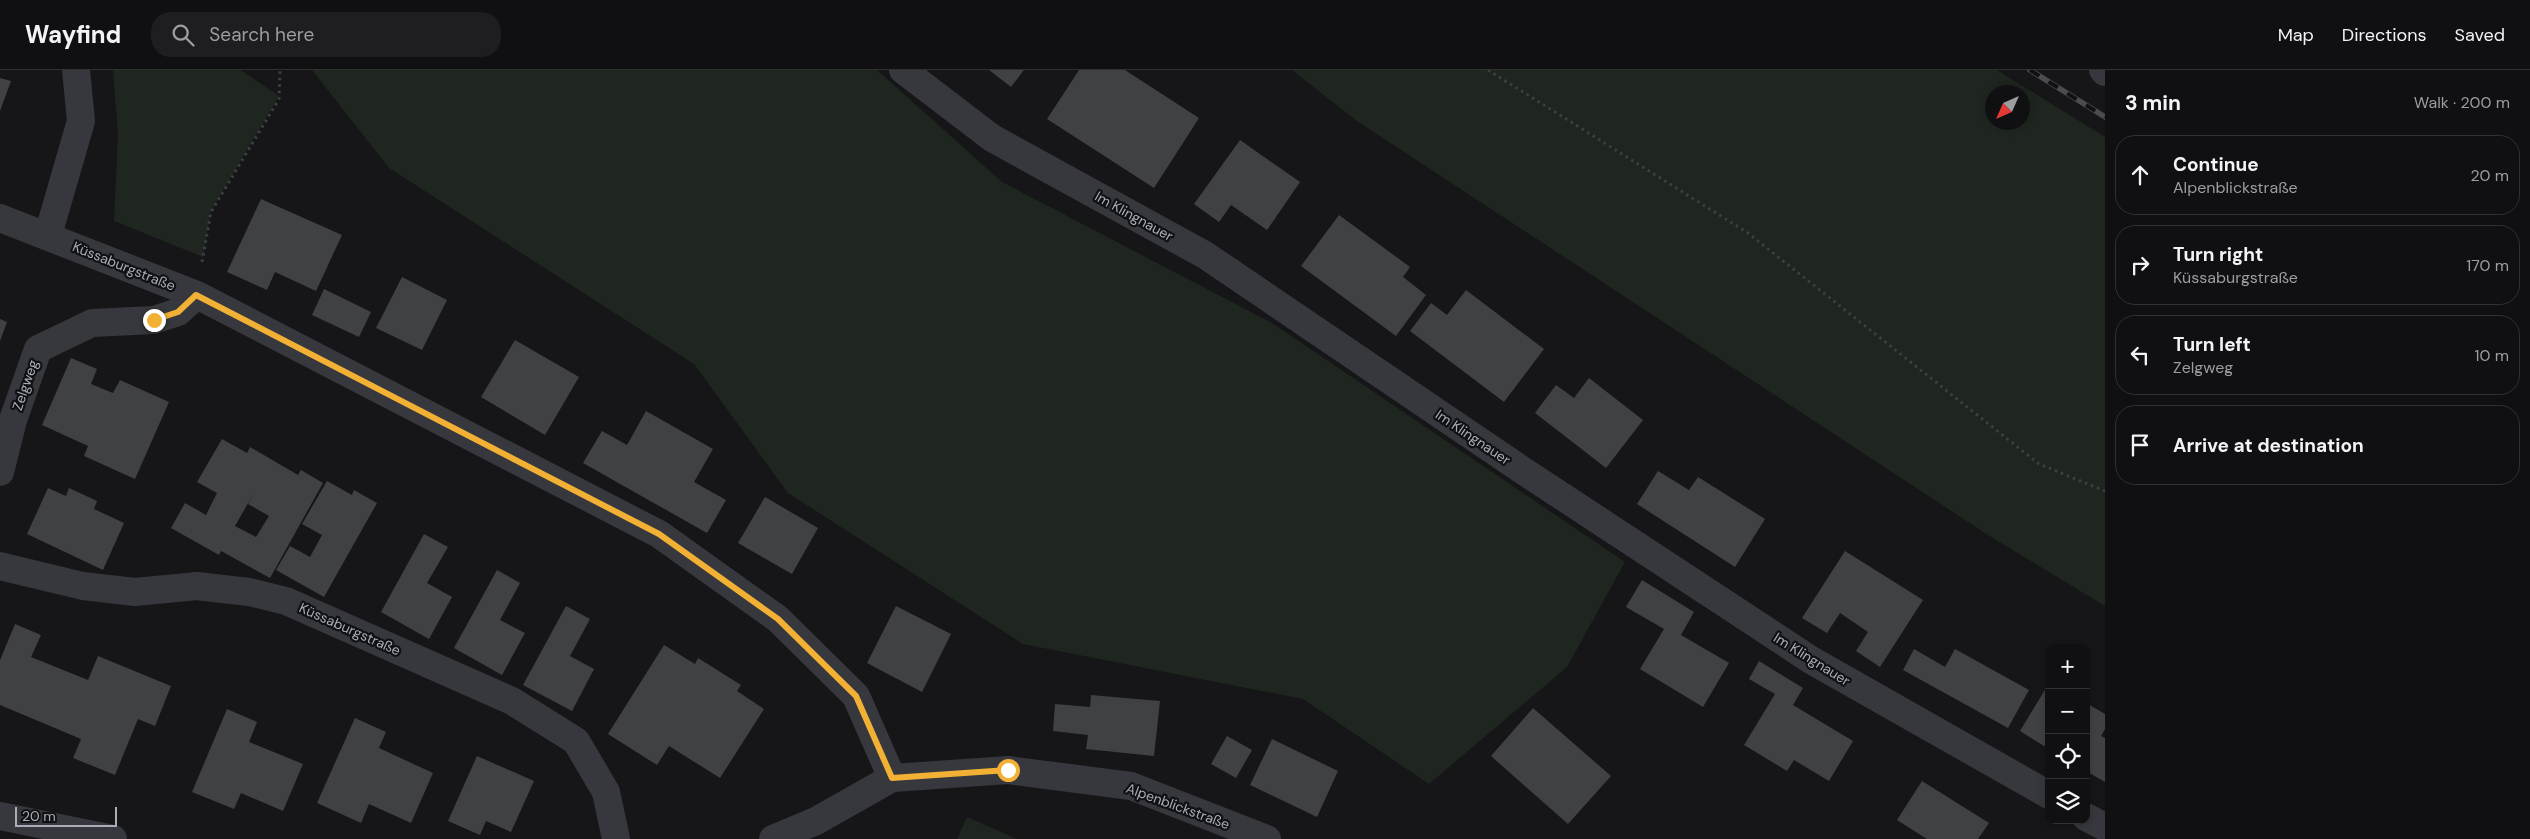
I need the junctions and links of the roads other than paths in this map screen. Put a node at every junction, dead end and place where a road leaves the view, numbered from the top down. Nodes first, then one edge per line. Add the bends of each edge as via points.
1 (76, 70) edge
2 (903, 70) edge
3 (0, 218) edge
4 (48, 235) junction
5 (196, 295) junction
6 (7, 418) edge
7 (0, 472) edge
8 (0, 566) edge
9 (892, 778) junction
10 (2045, 793) edge
11 (0, 816) edge
12 (2090, 818) edge
13 (2105, 827) edge
14 (822, 830) edge
15 (114, 839) edge
16 (616, 839) edge
17 (773, 839) edge
18 (1267, 839) edge

1 - 4 street via 81,122
2 - 10 street, Im Klingnauer via 992,138 1205,255 1811,660
3 - 4 street, Küssaburgstraße
4 - 5 street, Küssaburgstraße
5 - 6 street, Zelgweg via 178,312 154,320 92,323 38,349
5 - 9 street, Küssaburgstraße via 659,534 778,619 856,696
6 - 7 street, Zelgweg
8 - 16 street, Küssaburgstraße via 84,586 135,592 197,586 249,592 286,601 476,685 512,701 576,741 606,792
9 - 14 street, Alpenblickstraße
9 - 18 street, Alpenblickstraße via 1008,770 1130,786
11 - 15 street
12 - 13 street
14 - 17 street, Alpenblickstraße

